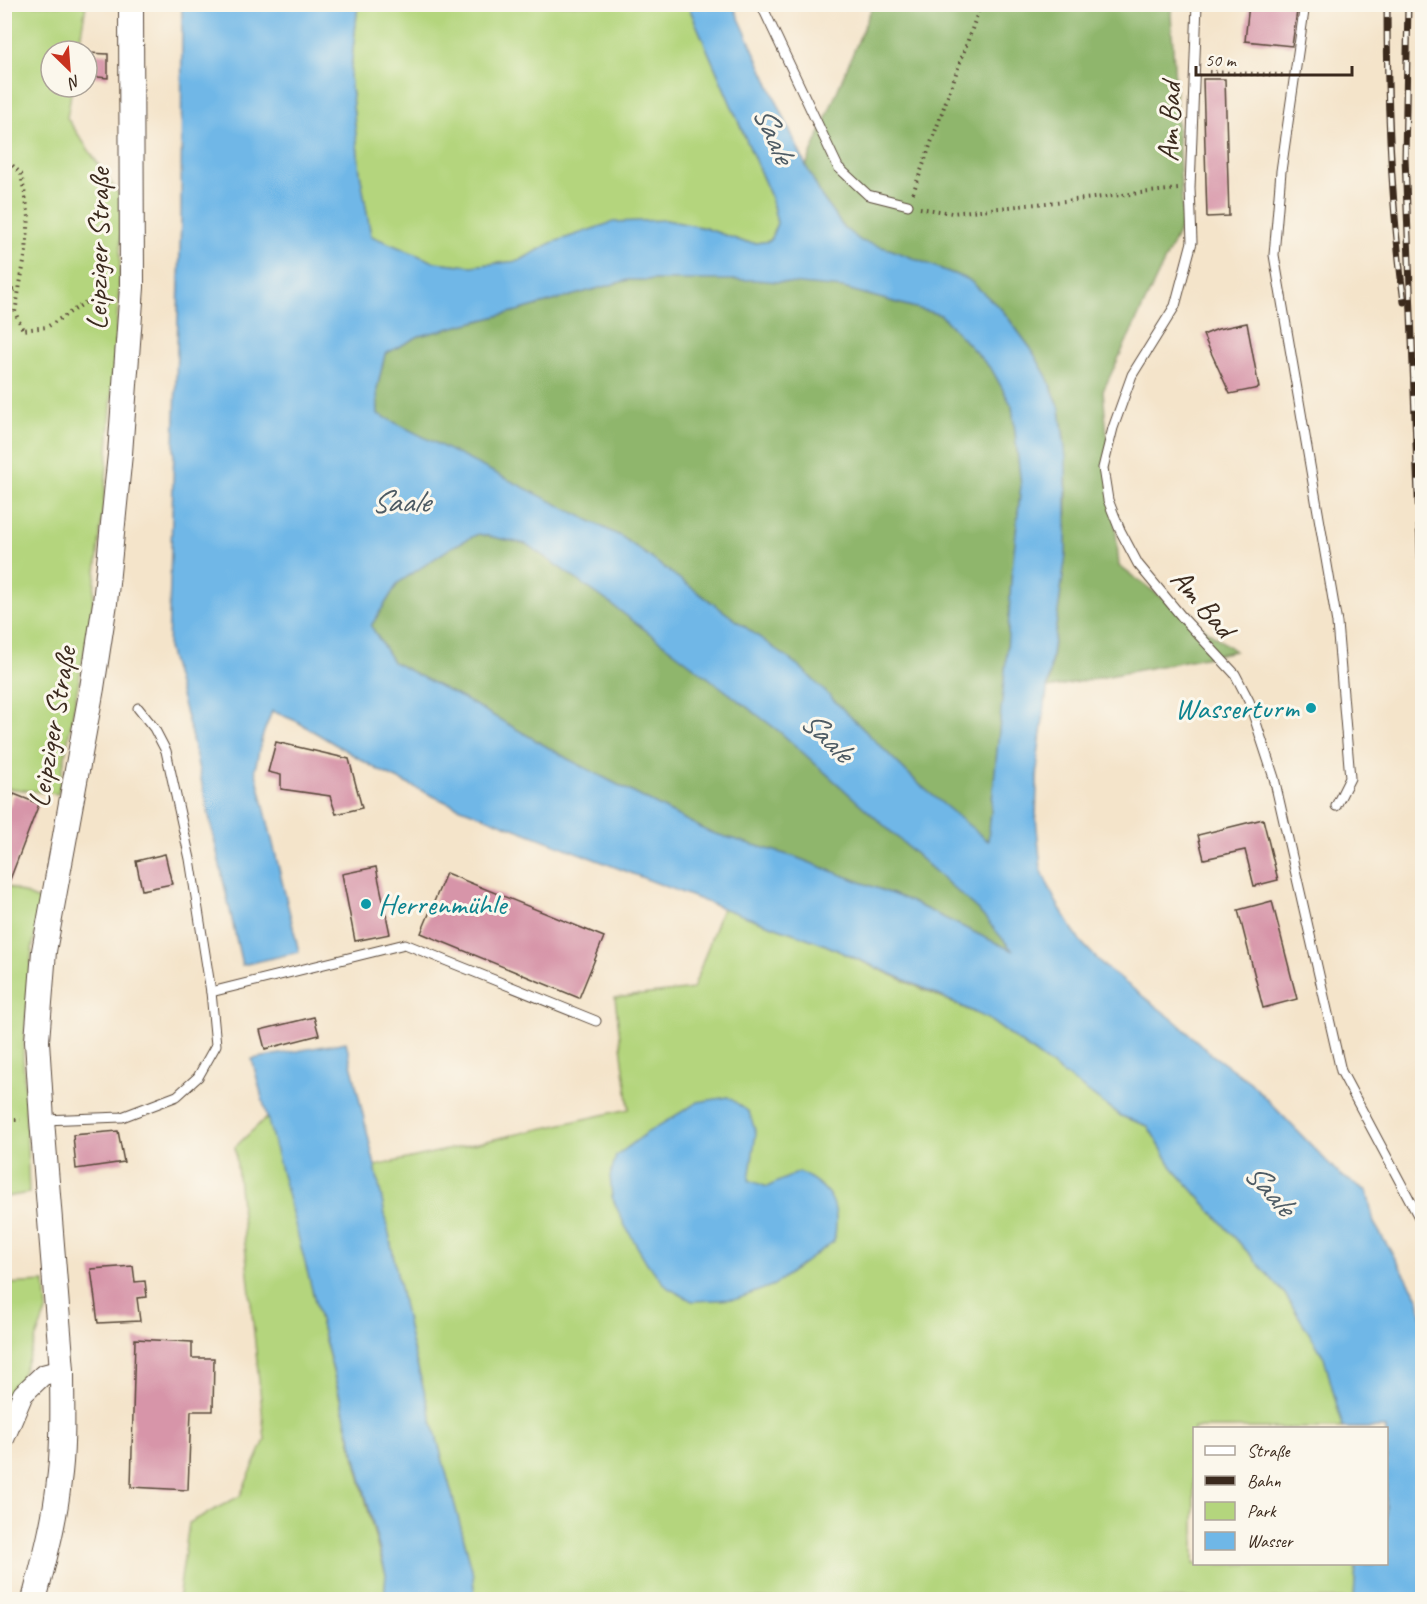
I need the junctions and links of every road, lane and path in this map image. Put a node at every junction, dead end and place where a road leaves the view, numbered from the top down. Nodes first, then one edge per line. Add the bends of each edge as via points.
1 (131, 4) edge
2 (761, 4) edge
3 (981, 4) edge
4 (1197, 4) edge
5 (1305, 4) edge
6 (1195, 71) junction
7 (1295, 75) junction
8 (4, 157) edge
9 (1190, 188) junction
10 (908, 206) junction
11 (18, 286) junction
12 (4, 298) edge
13 (130, 311) junction
14 (138, 708) dead end
15 (1336, 806) dead end
16 (211, 992) junction
17 (596, 1021) dead end
18 (42, 1120) junction
19 (1422, 1223) edge
20 (62, 1370) junction
21 (4, 1439) edge
22 (34, 1599) edge

1 - 13 street, Leipziger Straße
2 - 10 lane via 838,167 868,195
3 - 10 path
4 - 6 lane, Am Bad
5 - 7 lane
6 - 7 path
6 - 9 lane, Am Bad
7 - 15 lane via 1274,255 1337,622 1350,778
8 - 11 path via 21,174 29,218
9 - 10 path via 951,213
9 - 19 lane, Am Bad via 1192,242 1174,306 1132,375 1113,428 1103,468 1108,500 1138,564 1235,674 1249,701 1275,778 1341,1071
11 - 12 path
11 - 13 path via 15,312 23,330 47,327 91,299
13 - 18 street, Leipziger Straße via 105,603 44,951 38,1041
14 - 16 lane via 166,752
16 - 17 lane via 405,944
16 - 18 lane via 216,1045 198,1077 177,1096 122,1117
18 - 20 street, Leipziger Straße
20 - 21 street via 43,1374 23,1394
20 - 22 street, Leipziger Straße via 60,1480

